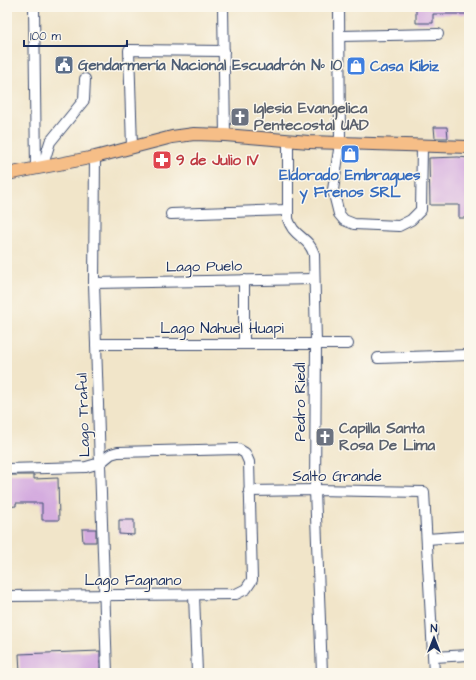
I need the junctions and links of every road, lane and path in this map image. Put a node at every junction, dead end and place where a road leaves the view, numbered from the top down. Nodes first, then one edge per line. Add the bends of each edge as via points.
1 (34, 7) edge
2 (223, 7) edge
3 (339, 7) edge
4 (438, 34) dead end
5 (340, 36) junction
6 (224, 51) junction
7 (85, 80) dead end
8 (224, 135) junction
9 (288, 140) junction
10 (340, 143) junction
11 (422, 146) junction
12 (469, 147) edge
13 (132, 148) junction
14 (95, 157) junction
15 (39, 168) junction
16 (7, 174) edge
17 (288, 210) junction
18 (171, 214) dead end
19 (314, 279) junction
20 (244, 280) junction
21 (94, 284) junction
22 (316, 343) junction
23 (96, 344) junction
24 (244, 344) junction
25 (348, 344) dead end
26 (469, 355) edge
27 (378, 358) dead end
28 (100, 463) junction
29 (7, 469) edge
30 (315, 490) junction
31 (249, 491) junction
32 (469, 536) edge
33 (427, 539) junction
34 (194, 595) junction
35 (7, 596) edge
36 (104, 596) junction
37 (469, 655) edge
38 (434, 657) junction
39 (107, 673) edge
40 (197, 673) edge
41 (322, 673) edge
42 (434, 673) edge

1 - 15 street
2 - 6 street
3 - 5 street
4 - 5 street
5 - 10 street
6 - 8 street
6 - 13 street via 129,50
7 - 15 street via 84,100 50,142
8 - 9 main road
8 - 13 main road via 194,134 172,137
9 - 10 main road
9 - 17 street, Pedro Riedl
10 - 11 main road
10 - 11 street via 333,190 339,214 344,220 354,224 399,226 411,220 421,210
11 - 12 main road
13 - 14 main road
14 - 15 main road
14 - 21 street, Lago Traful
15 - 16 main road
17 - 18 street
17 - 19 street, Pedro Riedl via 288,220 292,228 312,247
19 - 20 street, Lago Puelo
19 - 22 street, Pedro Riedl
20 - 21 street, Lago Puelo
20 - 24 street
21 - 23 street, Lago Traful
22 - 24 street, Lago Nahuel Huapi
22 - 25 street, Lago Nahuel Huapi
22 - 30 street, Pedro Riedl
23 - 24 street, Lago Nahuel Huapi
23 - 28 street, Lago Traful
26 - 27 street
28 - 29 street via 86,467
28 - 31 street via 118,452 238,449 245,453 249,462
28 - 36 street, Lago Traful
30 - 31 street, Salto Grande
30 - 33 street, Salto Grande via 424,492
30 - 41 street, Pedro Riedl
31 - 34 street, Lago Fagnano via 252,580 246,589 236,594
32 - 33 street
33 - 38 street
34 - 36 street, Lago Fagnano
34 - 40 street
35 - 36 street, Lago Fagnano
36 - 39 street, Lago Traful
37 - 38 street
38 - 42 street

